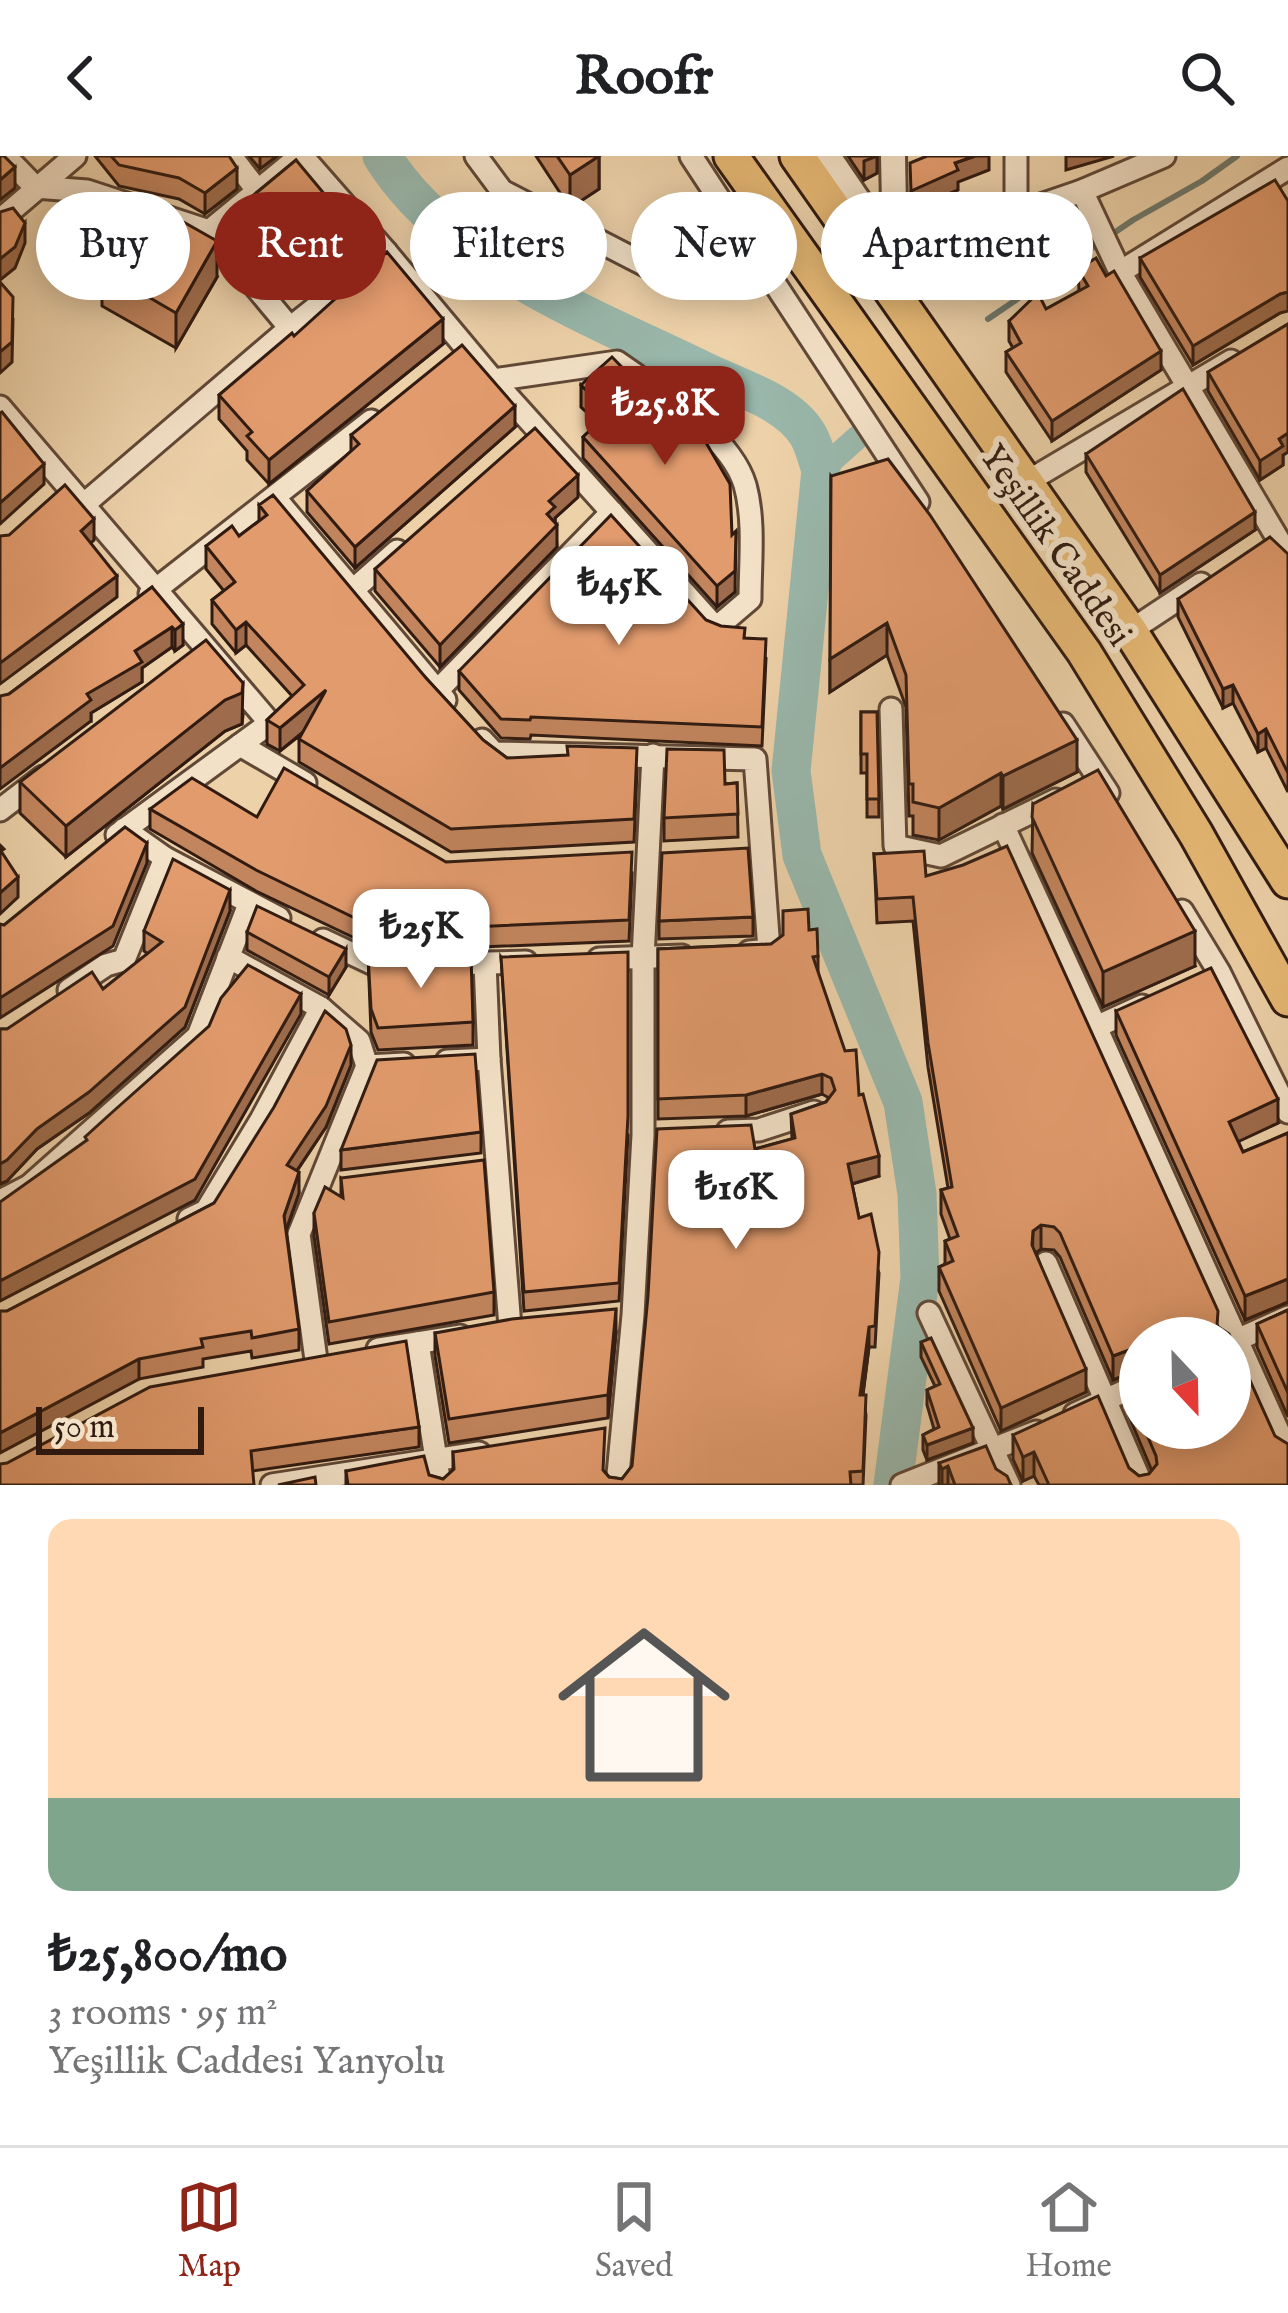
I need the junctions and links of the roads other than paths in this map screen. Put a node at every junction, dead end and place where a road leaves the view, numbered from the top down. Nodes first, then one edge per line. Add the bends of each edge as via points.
1 (5, 156) edge
2 (75, 156) edge
3 (231, 156) edge
4 (301, 156) edge
5 (476, 156) edge
6 (692, 156) edge
7 (731, 156) edge
8 (797, 156) edge
9 (828, 156) edge
10 (893, 156) edge
11 (1016, 156) edge
12 (1164, 156) edge
13 (1288, 168) edge
14 (35, 187) junction
15 (257, 190) junction
16 (1082, 191) junction
17 (333, 192) edge
18 (827, 192) edge
19 (848, 192) edge
20 (891, 192) edge
21 (1016, 192) edge
22 (1079, 192) edge
23 (0, 220) edge
24 (208, 231) junction
25 (386, 252) edge
26 (631, 258) edge
27 (1120, 272) junction
28 (325, 300) edge
29 (910, 300) edge
30 (290, 328) junction
31 (1248, 350) edge
32 (494, 380) junction
33 (1189, 387) junction
34 (396, 401) edge
35 (0, 407) edge
36 (1025, 483) junction
37 (275, 498) junction
38 (82, 506) junction
39 (612, 512) junction
40 (936, 529) edge
41 (420, 530) edge
42 (1274, 540) edge
43 (1288, 556) edge
44 (1221, 570) edge
45 (158, 588) junction
46 (354, 589) junction
47 (123, 614) edge
48 (1130, 631) junction
49 (436, 691) junction
50 (1049, 701) edge
51 (891, 709) dead end
52 (240, 745) junction
53 (653, 755) junction
54 (70, 757) edge
55 (1099, 778) junction
56 (334, 800) edge
57 (0, 810) edge
58 (1123, 817) edge
59 (1003, 826) junction
60 (165, 858) junction
61 (1288, 881) edge
62 (1171, 895) edge
63 (249, 904) junction
64 (292, 925) edge
65 (313, 935) edge
66 (228, 957) junction
67 (644, 958) junction
68 (485, 963) junction
69 (1158, 999) edge
70 (1288, 999) edge
71 (53, 1000) edge
72 (321, 1008) junction
73 (1096, 1027) junction
74 (489, 1059) junction
75 (367, 1066) junction
76 (820, 1109) edge
77 (1288, 1112) edge
78 (713, 1132) edge
79 (0, 1202) edge
80 (165, 1232) edge
81 (1046, 1263) edge
82 (929, 1313) dead end
83 (1222, 1317) edge
84 (1288, 1318) edge
85 (1251, 1334) edge
86 (418, 1343) junction
87 (1251, 1378) edge
88 (1119, 1394) edge
89 (1105, 1400) junction
90 (622, 1430) junction
91 (599, 1434) edge
92 (506, 1449) edge
93 (994, 1451) junction
94 (1288, 1453) edge
95 (435, 1460) junction
96 (911, 1484) edge
97 (272, 1485) edge
98 (440, 1485) edge
99 (616, 1485) edge
100 (1009, 1485) edge
101 (1142, 1485) edge

1 - 14 street
2 - 14 street
3 - 15 street
4 - 15 street
4 - 17 street
5 - 26 street via 502,191
6 - 40 street
7 - 70 highway, Yeşillik Caddesi via 1084,652
8 - 18 highway, Yeşillik Caddesi
9 - 19 street
10 - 20 street
11 - 21 street
12 - 16 street
13 - 27 street
14 - 23 street
14 - 24 street via 87,191
15 - 24 street
16 - 22 street
16 - 27 street
24 - 30 street
25 - 32 street via 456,352
27 - 33 street
28 - 30 street
29 - 36 highway, Yeşillik Caddesi
30 - 38 street
31 - 33 street
32 - 39 street via 528,436
32 - 39 street via 617,362 704,425 744,481 750,599 716,628
33 - 36 street
33 - 42 street
34 - 37 street
35 - 38 street via 57,494
36 - 48 highway, Yeşillik Caddesi
37 - 45 street
37 - 46 street
38 - 45 street
39 - 49 street
41 - 46 street
42 - 43 street
44 - 48 street
45 - 47 street
45 - 52 street via 201,655 270,723
46 - 49 street
48 - 61 highway, Yeşillik Caddesi
49 - 53 street via 494,753
50 - 55 street
51 - 59 street via 895,846 941,856
52 - 56 street
52 - 60 street via 116,837
53 - 67 street
53 - 67 street via 755,759 751,851 769,950
54 - 57 street
55 - 58 street
55 - 59 street
59 - 73 street
60 - 63 street
60 - 71 street via 124,961
62 - 77 street
63 - 64 street
63 - 66 street
65 - 68 street via 377,966
66 - 72 street
66 - 79 street via 198,1036 29,1186
67 - 68 street
67 - 90 street via 655,1134 623,1316
68 - 74 street
69 - 73 street
72 - 75 street via 359,1041
72 - 80 street via 206,1211
73 - 83 street
74 - 75 street
74 - 86 street via 486,1167 520,1326
75 - 86 street via 331,1186 299,1234 326,1358
76 - 78 street via 759,1130
81 - 89 street
82 - 93 street
84 - 85 street
86 - 95 street
87 - 94 street
88 - 89 street
89 - 93 street
89 - 101 street
90 - 91 street
90 - 99 street
92 - 95 street
93 - 96 street
93 - 100 street
95 - 97 street
95 - 98 street

